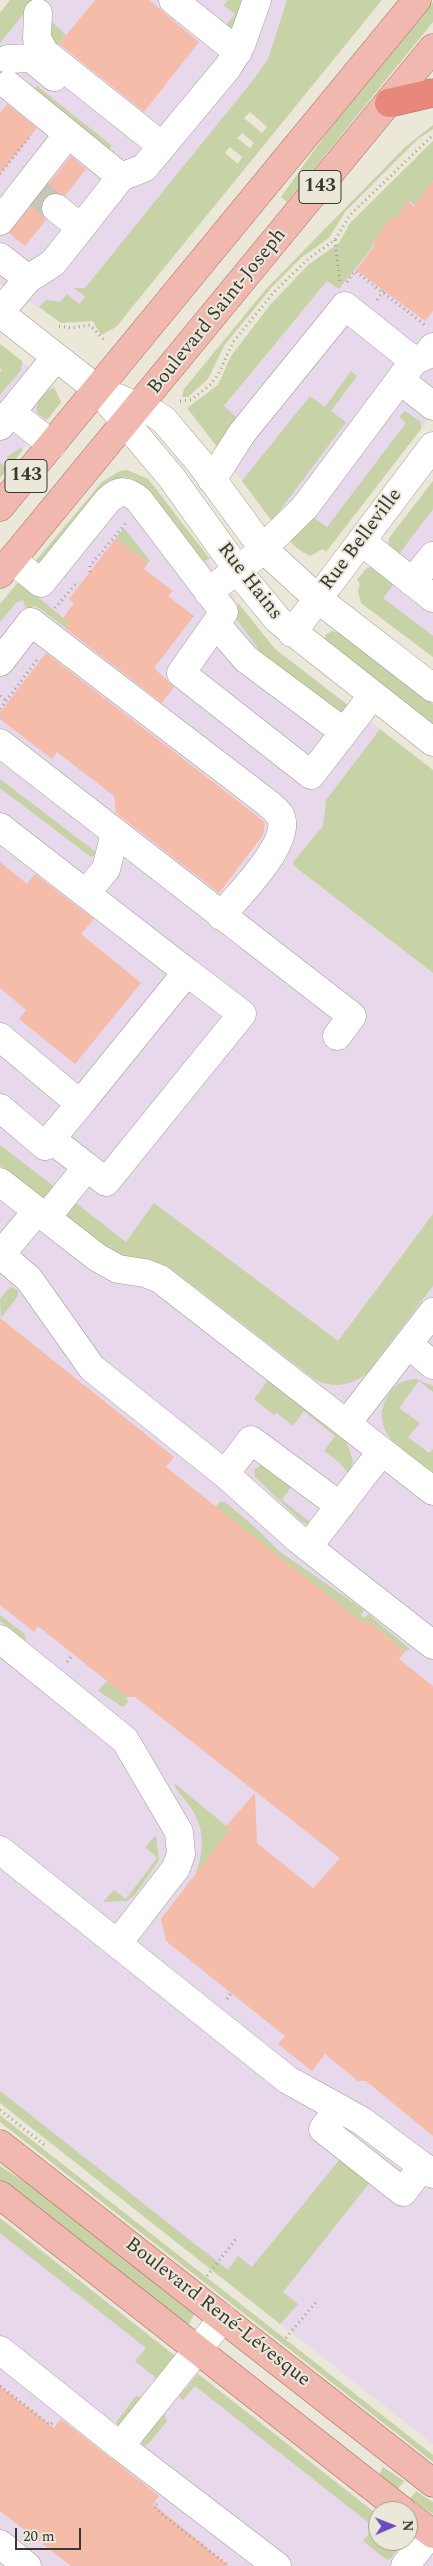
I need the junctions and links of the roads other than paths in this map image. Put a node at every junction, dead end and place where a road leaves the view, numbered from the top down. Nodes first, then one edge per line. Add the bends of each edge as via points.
1 (173, 0) edge
2 (256, 0) edge
3 (417, 0) edge
4 (43, 6) edge
5 (433, 48) edge
6 (238, 52) junction
7 (5, 80) edge
8 (433, 93) edge
9 (389, 103) junction
10 (68, 134) junction
11 (158, 151) junction
12 (122, 177) junction
13 (40, 195) junction
14 (0, 221) edge
15 (81, 228) junction
16 (0, 256) edge
17 (28, 279) junction
18 (2, 318) edge
19 (419, 354) edge
20 (56, 357) junction
21 (98, 390) junction
22 (433, 406) edge
23 (133, 415) junction
24 (6, 419) edge
25 (52, 445) junction
26 (431, 452) edge
27 (212, 480) junction
28 (0, 506) edge
29 (361, 541) junction
30 (264, 548) junction
31 (433, 556) edge
32 (6, 567) edge
33 (238, 570) junction
34 (423, 590) edge
35 (208, 592) junction
36 (318, 598) junction
37 (216, 624) junction
38 (292, 633) junction
39 (0, 662) edge
40 (433, 688) edge
41 (372, 696) junction
42 (344, 732) junction
43 (433, 742) edge
44 (0, 743) edge
45 (0, 828) edge
46 (115, 833) junction
47 (86, 892) junction
48 (221, 916) junction
49 (187, 972) junction
50 (0, 1036) edge
51 (337, 1036) dead end
52 (80, 1104) junction
53 (0, 1108) edge
54 (52, 1139) junction
55 (87, 1167) junction
56 (0, 1182) edge
57 (41, 1215) junction
58 (0, 1254) edge
59 (433, 1312) edge
60 (408, 1344) junction
61 (433, 1365) edge
62 (347, 1423) junction
63 (382, 1452) junction
64 (225, 1474) junction
65 (433, 1491) edge
66 (340, 1506) junction
67 (308, 1547) junction
68 (0, 1639) edge
69 (433, 1644) edge
70 (0, 1850) edge
71 (118, 1943) junction
72 (0, 2144) edge
73 (428, 2170) edge
74 (0, 2195) edge
75 (223, 2318) junction
76 (0, 2350) edge
77 (197, 2350) junction
78 (120, 2446) junction
79 (433, 2483) edge
80 (390, 2501) edge
81 (418, 2522) edge
82 (432, 2533) edge
83 (0, 2544) edge
84 (27, 2566) edge
85 (277, 2566) edge
86 (405, 2566) edge

1 - 6 street
2 - 6 street
3 - 21 main road, 143
4 - 7 street via 7,51
4 - 11 street via 37,39 45,53
5 - 9 main road, Boulevard Saint-Joseph / 143
6 - 11 street
7 - 10 street
7 - 11 street via 31,58
8 - 9 highway
9 - 23 main road, Boulevard Saint-Joseph / 143
10 - 12 street
10 - 13 street
11 - 12 street via 144,168
12 - 15 street
13 - 14 street
13 - 15 street
15 - 17 street via 53,263
16 - 17 street
17 - 18 street
18 - 20 street, Rue Hains
19 - 22 street
19 - 27 street via 345,306 242,433
19 - 30 street via 305,507
20 - 21 street, Rue Hains
20 - 24 street
21 - 23 street, Rue Hains
21 - 25 main road, 143
23 - 27 street, Rue Hains via 164,420
23 - 32 main road, Boulevard Saint-Joseph / 143
23 - 33 street, Rue Hains via 171,477
24 - 25 street
25 - 28 main road, 143
26 - 29 street, Rue Belleville
27 - 30 street, Rue Hains
29 - 34 street
29 - 36 street, Rue Belleville
30 - 33 street
30 - 36 street, Rue Hains
31 - 34 street
32 - 35 street via 41,583 108,500 119,491 126,491 139,500
33 - 35 street
33 - 38 street, Rue Hains
35 - 37 street via 224,612
36 - 38 street, Rue Belleville
36 - 40 street, Rue Hains
37 - 42 street via 246,659
37 - 42 street via 181,672 311,775
38 - 41 street, Rue Hains
39 - 48 street via 31,622 269,804 280,816 282,833 273,853
41 - 42 street
41 - 43 street, Rue Hains
44 - 46 street
45 - 47 street
46 - 47 street via 106,869
46 - 48 street
47 - 49 street
48 - 51 street via 352,1016
49 - 52 street
49 - 55 street via 242,1014 106,1182
50 - 52 street
52 - 54 street
53 - 54 street via 45,1146
54 - 55 street
55 - 57 street
56 - 57 street
57 - 58 street
57 - 62 street via 111,1266 160,1279
58 - 64 street via 33,1283 92,1368
59 - 60 street
60 - 61 street
60 - 62 street
62 - 63 street
63 - 65 street
63 - 66 street
64 - 66 street via 251,1440
64 - 67 street
66 - 67 street
67 - 69 street
68 - 71 street via 124,1740 179,1832 182,1854 176,1868
70 - 71 street
71 - 73 street via 288,2080 362,2121
72 - 75 main road, Boulevard René-Lévesque
74 - 77 main road, Boulevard René-Lévesque
75 - 77 street
75 - 79 main road, Boulevard René-Lévesque
76 - 78 street
77 - 78 street
77 - 80 main road, Boulevard René-Lévesque
78 - 85 street
81 - 82 main road
82 - 86 street
83 - 84 street

